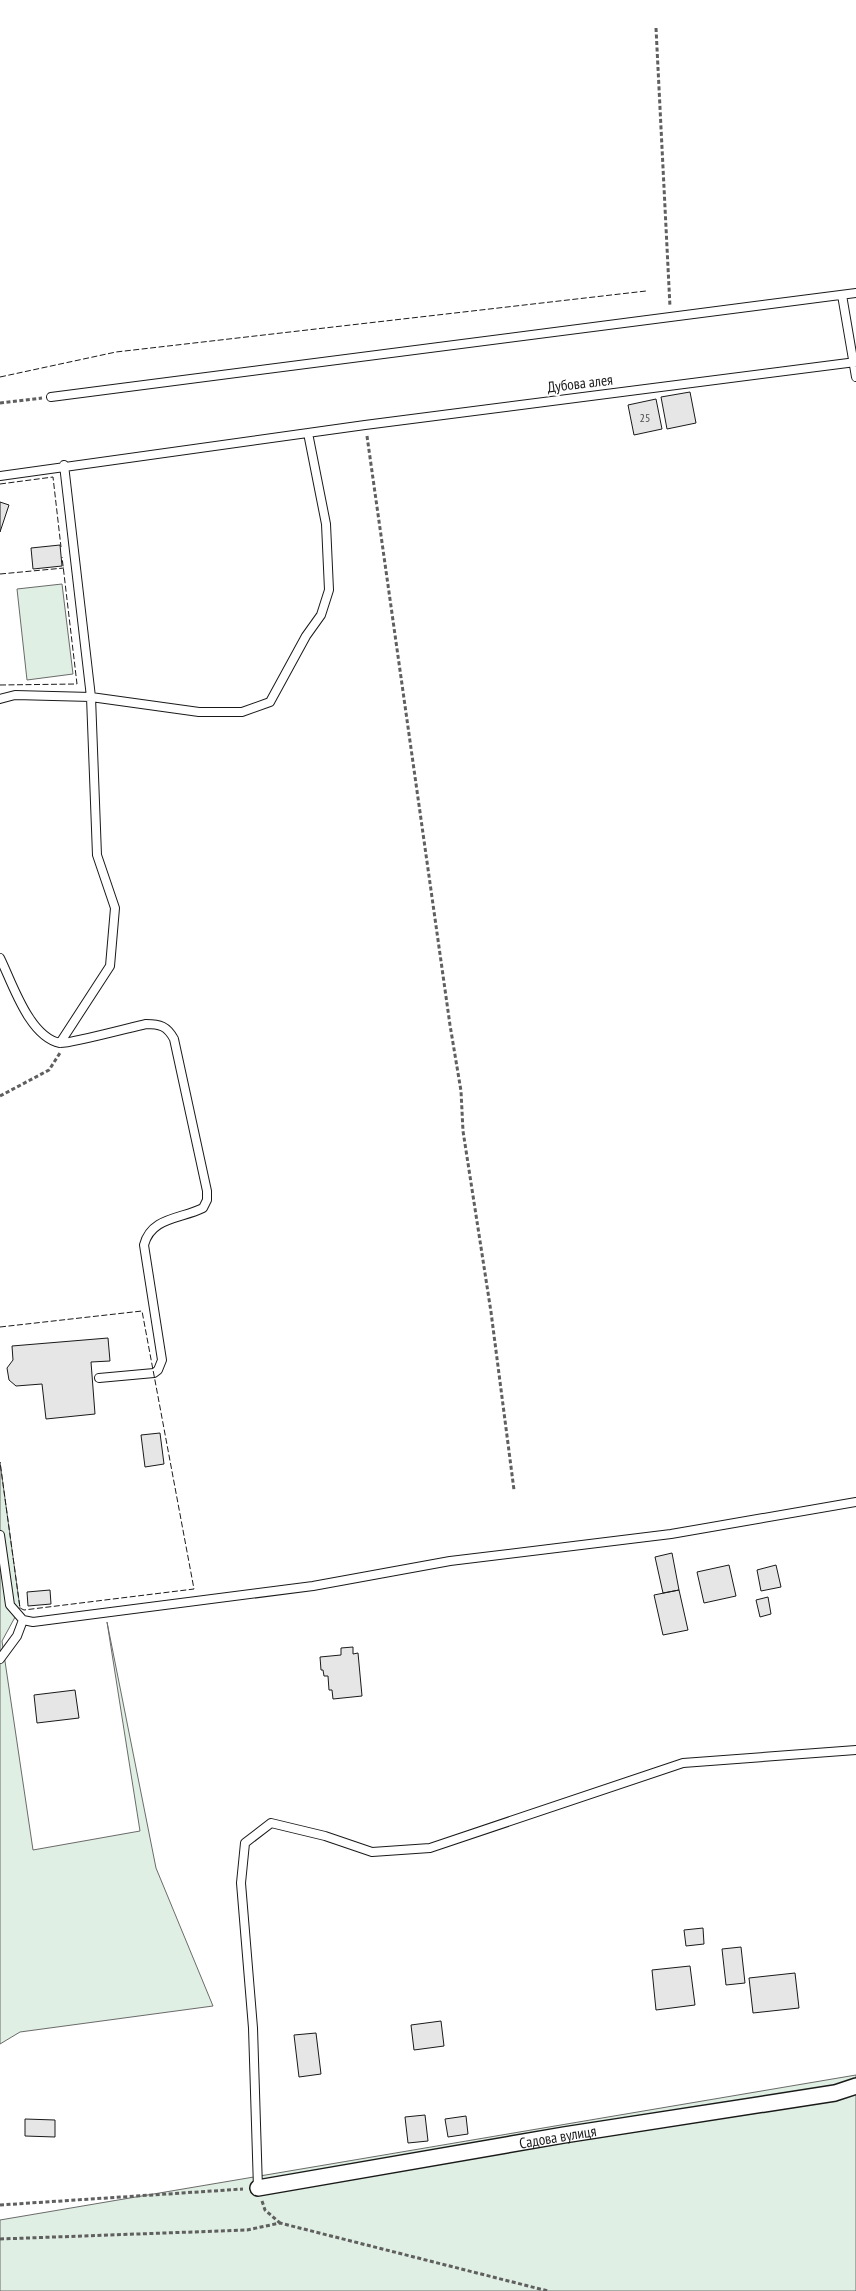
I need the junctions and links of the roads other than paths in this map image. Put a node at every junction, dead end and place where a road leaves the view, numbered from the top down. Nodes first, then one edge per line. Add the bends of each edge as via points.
1 (856, 294) edge
2 (842, 295) junction
3 (855, 362) edge
4 (856, 377) edge
5 (51, 397) road end
6 (308, 433) junction
7 (64, 465) junction
8 (0, 476) edge
9 (91, 697) junction
10 (0, 699) edge
11 (0, 958) edge
12 (60, 1043) junction
13 (99, 1378) dead end
14 (856, 1502) edge
15 (0, 1535) edge
16 (24, 1620) junction
17 (0, 1659) edge
18 (856, 1750) edge
19 (856, 2086) edge
20 (258, 2188) joint

1 - 2 lane
2 - 3 lane
2 - 5 lane
3 - 4 lane
3 - 6 lane, Дубова алея
6 - 7 lane, Дубова алея
6 - 9 lane via 326,524 329,590 322,615 306,636 270,702 242,712 199,712
7 - 8 lane, Дубова алея
7 - 9 lane
9 - 10 lane via 16,695
9 - 12 lane via 97,855 115,908 110,966
11 - 12 lane via 27,1014 42,1034
12 - 13 lane via 146,1024 158,1024 169,1029 174,1039 207,1191 203,1208 152,1228 144,1245 162,1360 158,1370
14 - 16 lane via 671,1534 450,1561 313,1586 32,1622
15 - 16 lane via 10,1605
16 - 17 lane
18 - 20 lane via 683,1763 430,1848 372,1852 271,1823 245,1843 241,1883 254,2028
19 - 20 street, Садова вулиця via 835,2093

